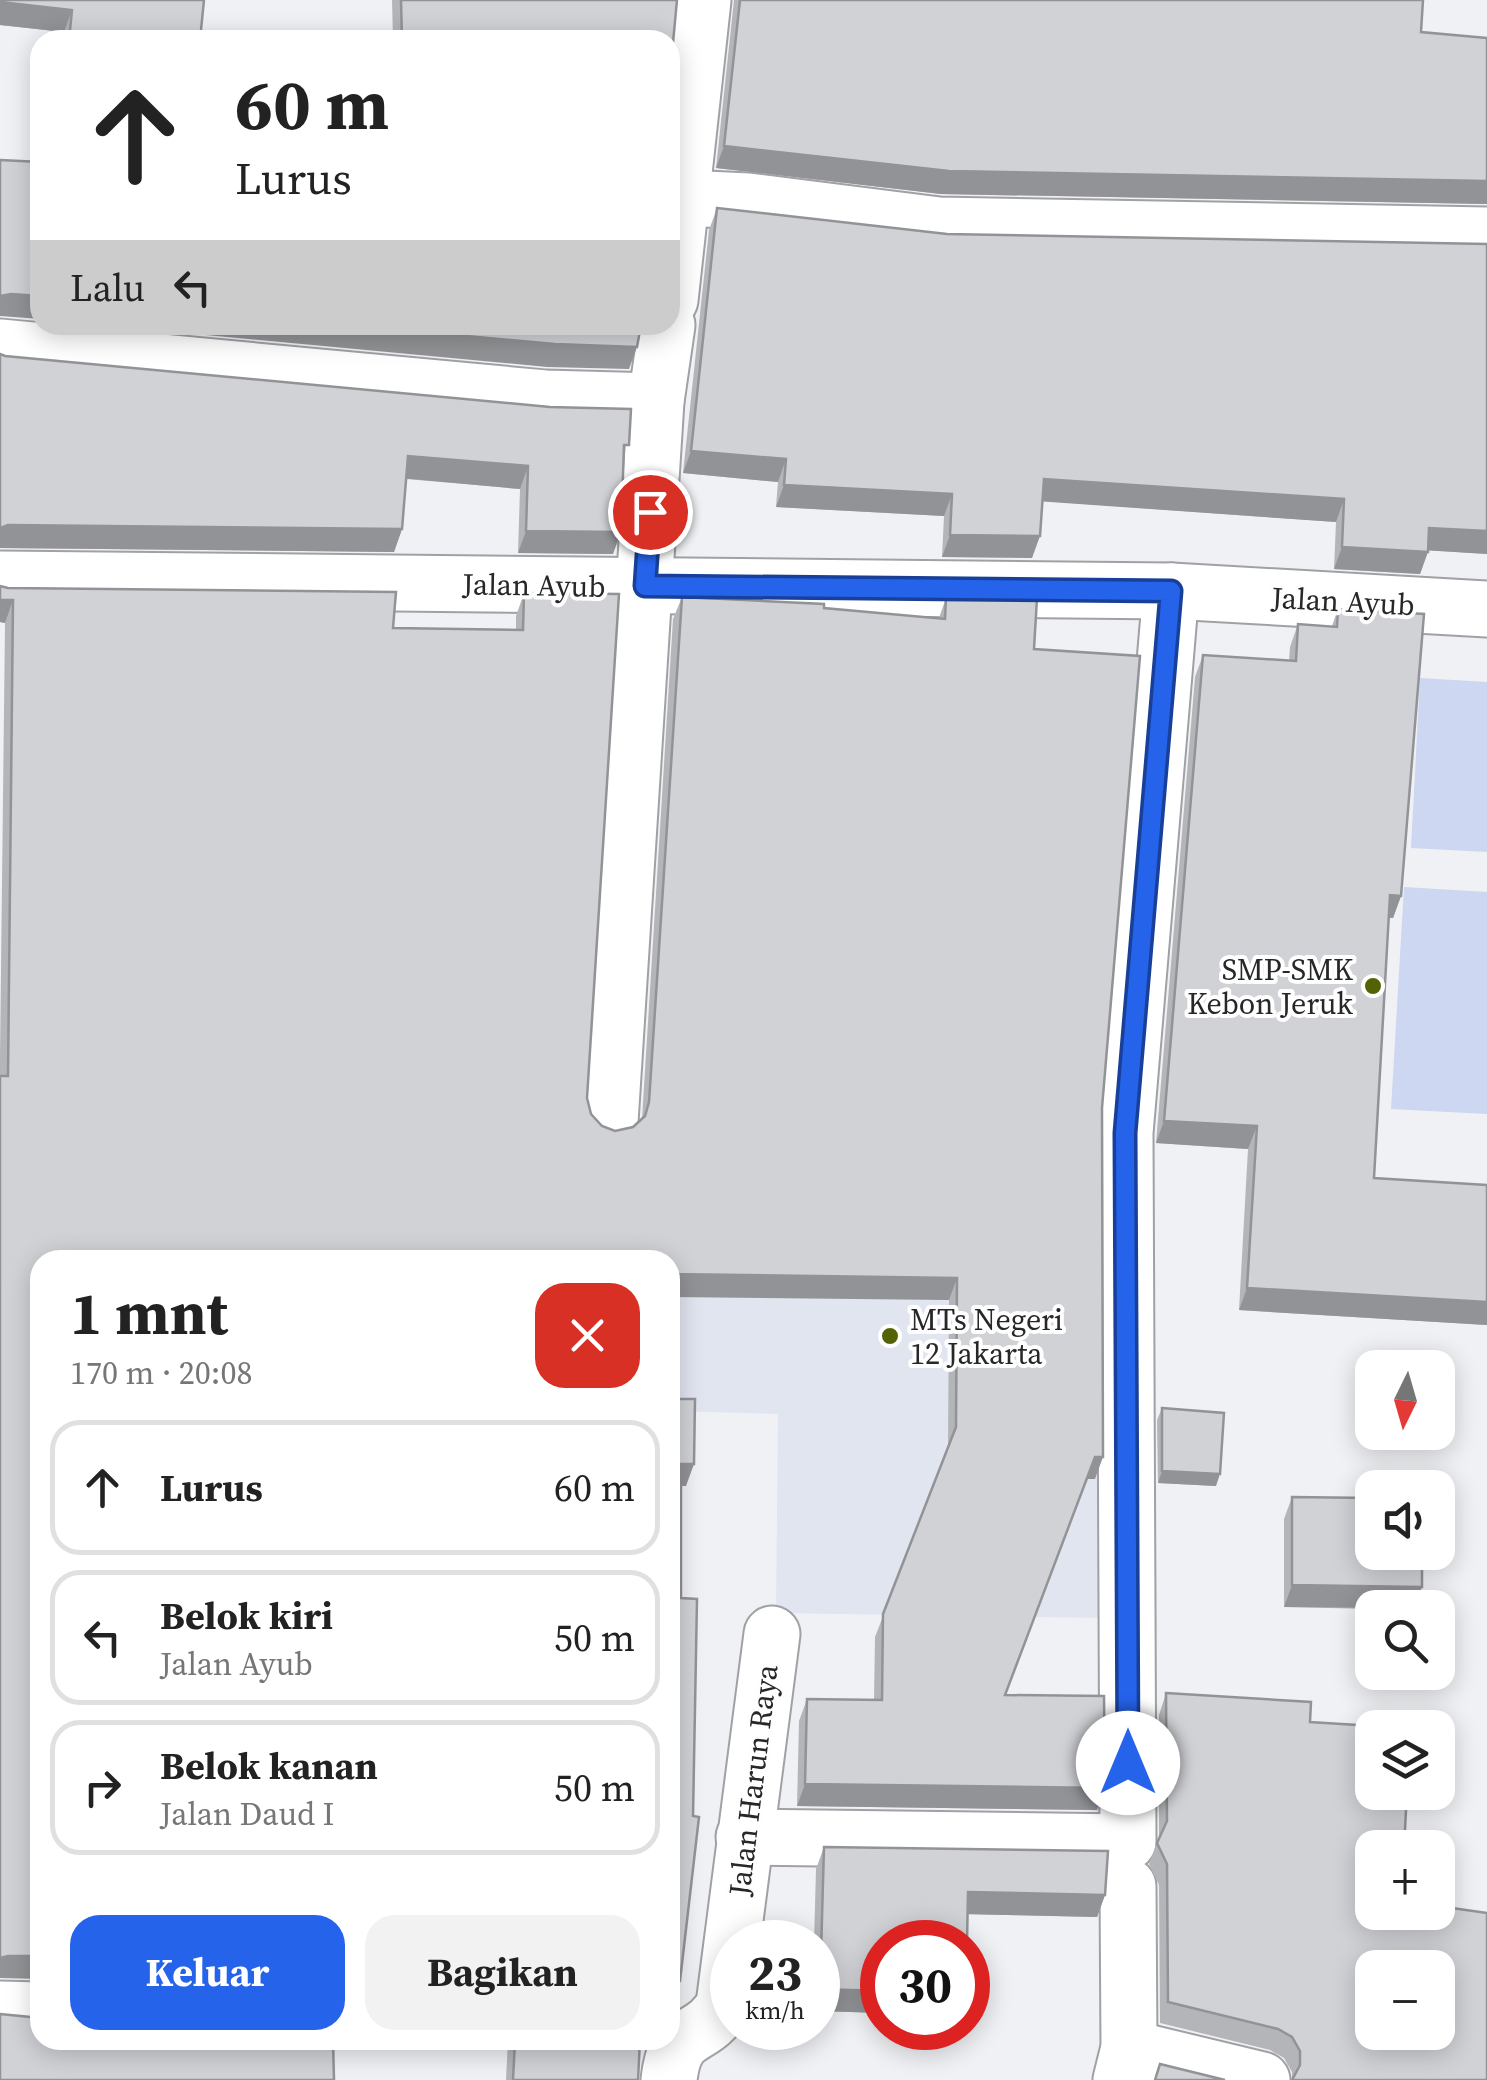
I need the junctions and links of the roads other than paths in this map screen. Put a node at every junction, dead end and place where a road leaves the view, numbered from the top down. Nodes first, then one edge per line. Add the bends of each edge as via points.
1 (703, 0) edge
2 (684, 198) junction
3 (680, 227) edge
4 (1487, 235) edge
5 (666, 335) edge
6 (0, 347) edge
7 (656, 400) junction
8 (0, 579) edge
9 (645, 586) junction
10 (1171, 591) junction
11 (1487, 609) edge
12 (610, 1122) dead end
13 (772, 1634) dead end
14 (744, 1837) junction
15 (1128, 1864) junction
16 (0, 2009) edge
17 (30, 2010) edge
18 (684, 2029) edge
19 (674, 2050) edge
20 (1125, 2064) edge
21 (669, 2080) edge
22 (1262, 2080) edge

1 - 2 street
2 - 3 street
2 - 4 street via 939,225
5 - 7 street
6 - 7 street via 544,398
7 - 9 street
8 - 9 street, Jalan Ayub
9 - 10 street, Jalan Ayub
9 - 12 street
10 - 11 street, Jalan Ayub
10 - 15 street via 1125,1133
13 - 14 street, Jalan Harun Raya
14 - 15 street
14 - 18 street, Jalan Harun Raya via 724,2004 715,2020
15 - 20 street
16 - 17 street
19 - 21 street, Jalan Harun Raya
20 - 22 street

